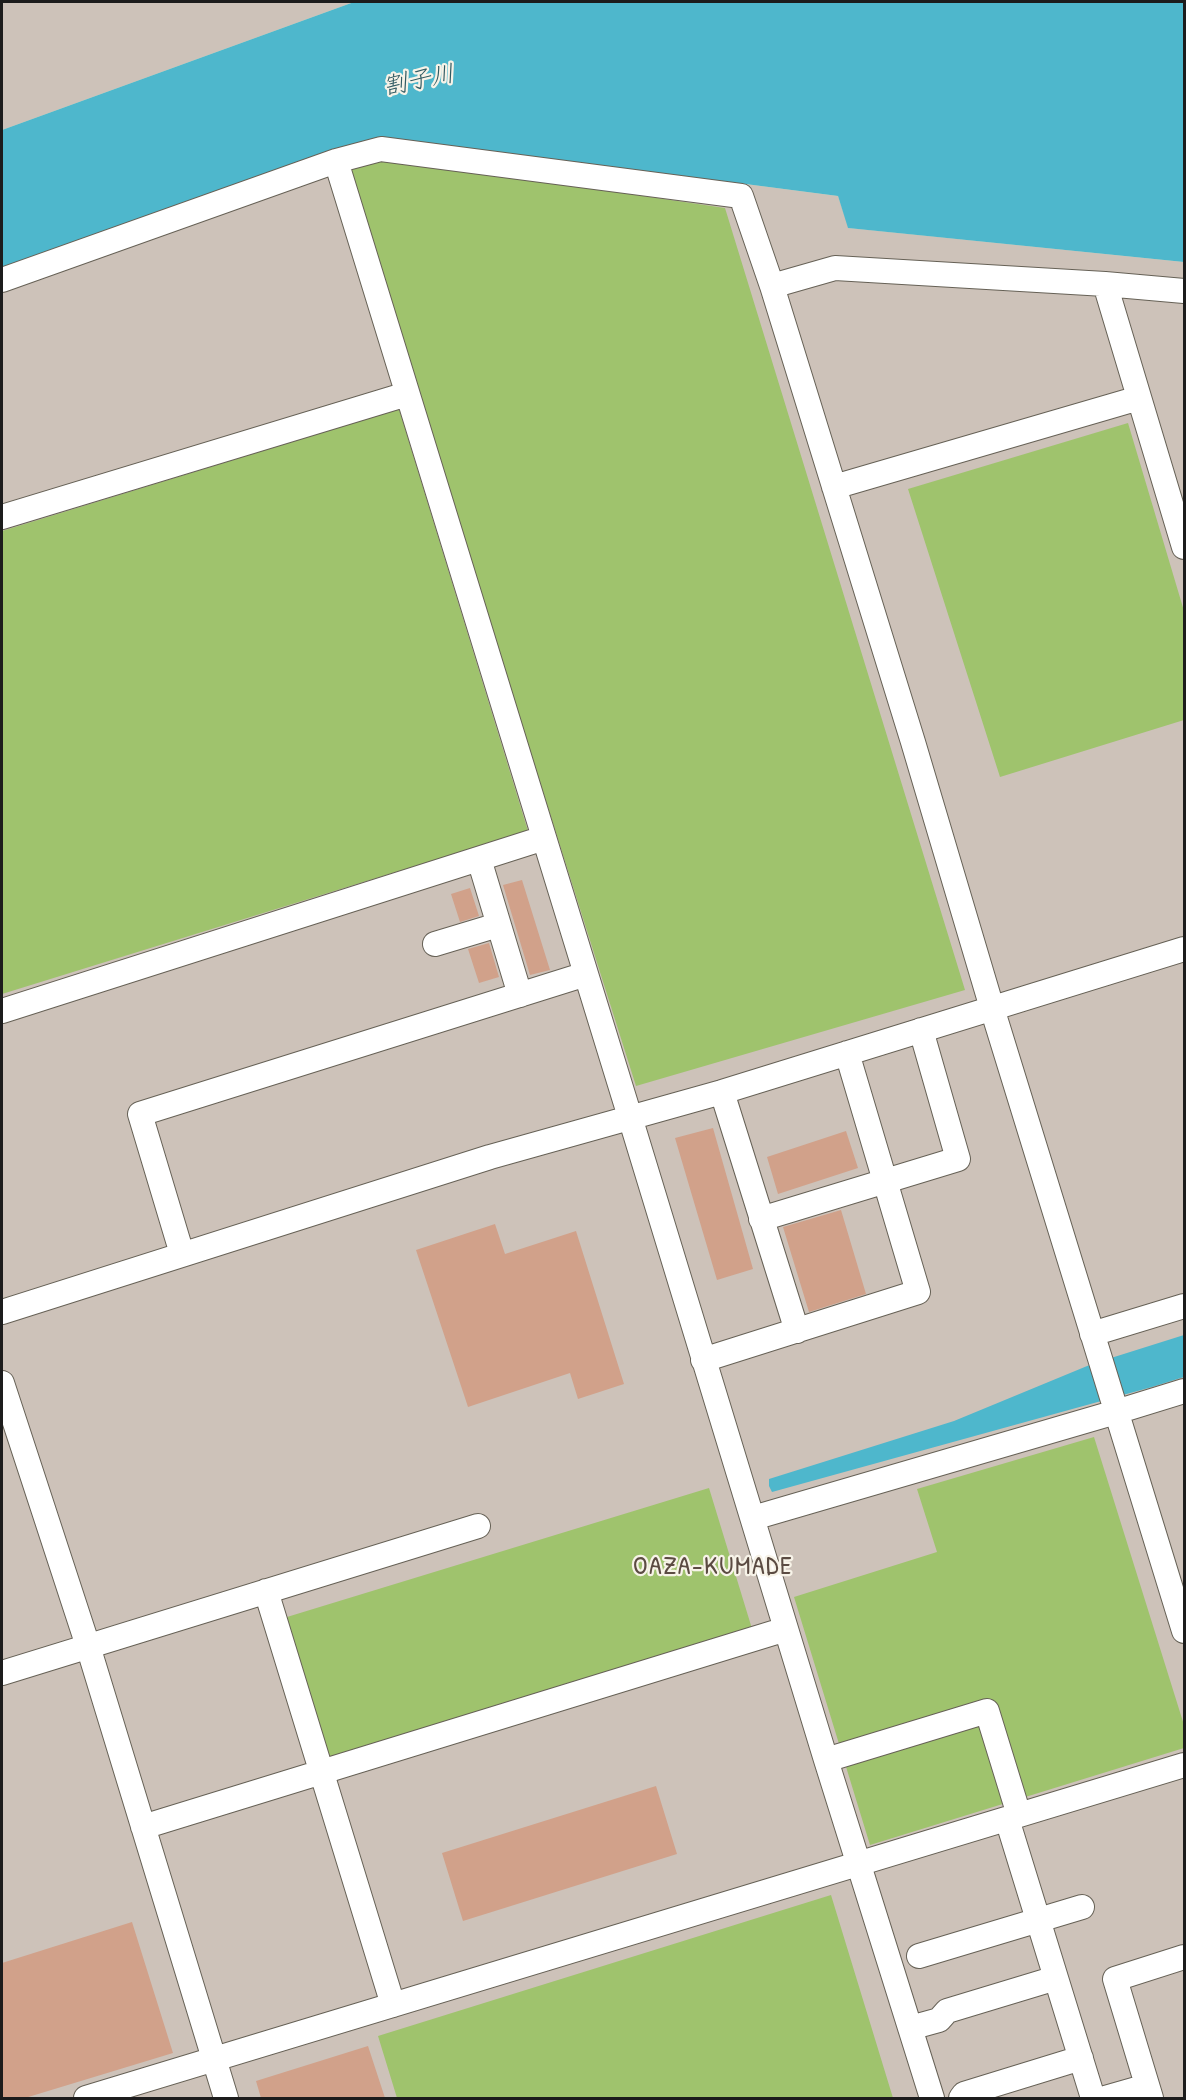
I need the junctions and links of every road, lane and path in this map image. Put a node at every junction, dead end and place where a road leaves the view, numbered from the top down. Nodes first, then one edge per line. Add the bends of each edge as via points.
1 (336, 161) junction
2 (2, 280) edge
3 (1105, 284) junction
4 (772, 286) junction
5 (1185, 291) edge
6 (407, 394) junction
7 (1139, 399) junction
8 (834, 487) junction
9 (2, 517) edge
10 (1185, 547) edge
11 (544, 838) junction
12 (479, 859) junction
13 (498, 925) junction
14 (435, 944) dead end
15 (1185, 948) edge
16 (586, 974) junction
17 (520, 995) junction
18 (992, 1008) junction
19 (2, 1011) edge
20 (921, 1030) junction
21 (847, 1053) junction
22 (722, 1092) junction
23 (630, 1117) junction
24 (885, 1180) junction
25 (761, 1219) junction
26 (182, 1254) junction
27 (1185, 1306) edge
28 (2, 1312) edge
29 (797, 1330) junction
30 (1092, 1334) junction
31 (704, 1360) junction
32 (2, 1383) edge
33 (1185, 1390) edge
34 (1115, 1410) junction
35 (753, 1518) junction
36 (478, 1526) dead end
37 (266, 1591) junction
38 (786, 1629) junction
39 (1185, 1631) edge
40 (88, 1647) junction
41 (2, 1673) edge
42 (826, 1760) junction
43 (1185, 1765) edge
44 (321, 1772) junction
45 (1013, 1817) junction
46 (143, 1827) junction
47 (858, 1864) junction
48 (1082, 1907) dead end
49 (1038, 1920) junction
50 (919, 1956) dead end
51 (1185, 1957) edge
52 (1056, 1978) junction
53 (393, 2005) junction
54 (910, 2028) junction
55 (1081, 2058) junction
56 (213, 2059) junction
57 (1149, 2092) edge
58 (88, 2098) edge
59 (226, 2098) edge
60 (932, 2098) edge
61 (961, 2098) edge
62 (1093, 2098) edge
63 (1105, 2098) edge

1 - 2 street
1 - 4 street via 381,149 741,196
1 - 6 street
3 - 4 street via 835,268
3 - 5 street
3 - 7 street
4 - 8 street
6 - 9 street
6 - 11 street
7 - 8 street
7 - 10 street
8 - 18 street
11 - 12 street
11 - 16 street
12 - 13 street
12 - 19 street
13 - 14 street
13 - 17 street
15 - 18 street
16 - 17 street
16 - 23 street
17 - 26 street via 140,1114
18 - 20 street
18 - 30 street
20 - 21 street
20 - 24 street via 958,1159
21 - 22 street
21 - 24 street
22 - 23 street
22 - 25 street
23 - 26 street
23 - 31 street
24 - 25 street
24 - 29 street via 918,1292
25 - 29 street
26 - 28 street
27 - 30 street
29 - 31 street
30 - 34 street
31 - 35 street
32 - 40 street
33 - 34 street
34 - 35 street
34 - 39 street
35 - 38 street
36 - 37 street
37 - 40 street
37 - 44 street
38 - 42 street
38 - 44 street
40 - 41 street
40 - 46 street
42 - 45 street via 987,1711
42 - 47 street
43 - 45 street
44 - 46 street
44 - 53 street
45 - 47 street
45 - 49 street
46 - 56 street
47 - 53 street
47 - 54 street
48 - 49 street
49 - 50 street
49 - 52 street
51 - 57 street via 1115,1979
52 - 54 street via 947,2011 939,2020
52 - 55 street
53 - 56 street
54 - 60 street
55 - 61 street
55 - 62 street
56 - 58 street
56 - 59 street
57 - 63 street

